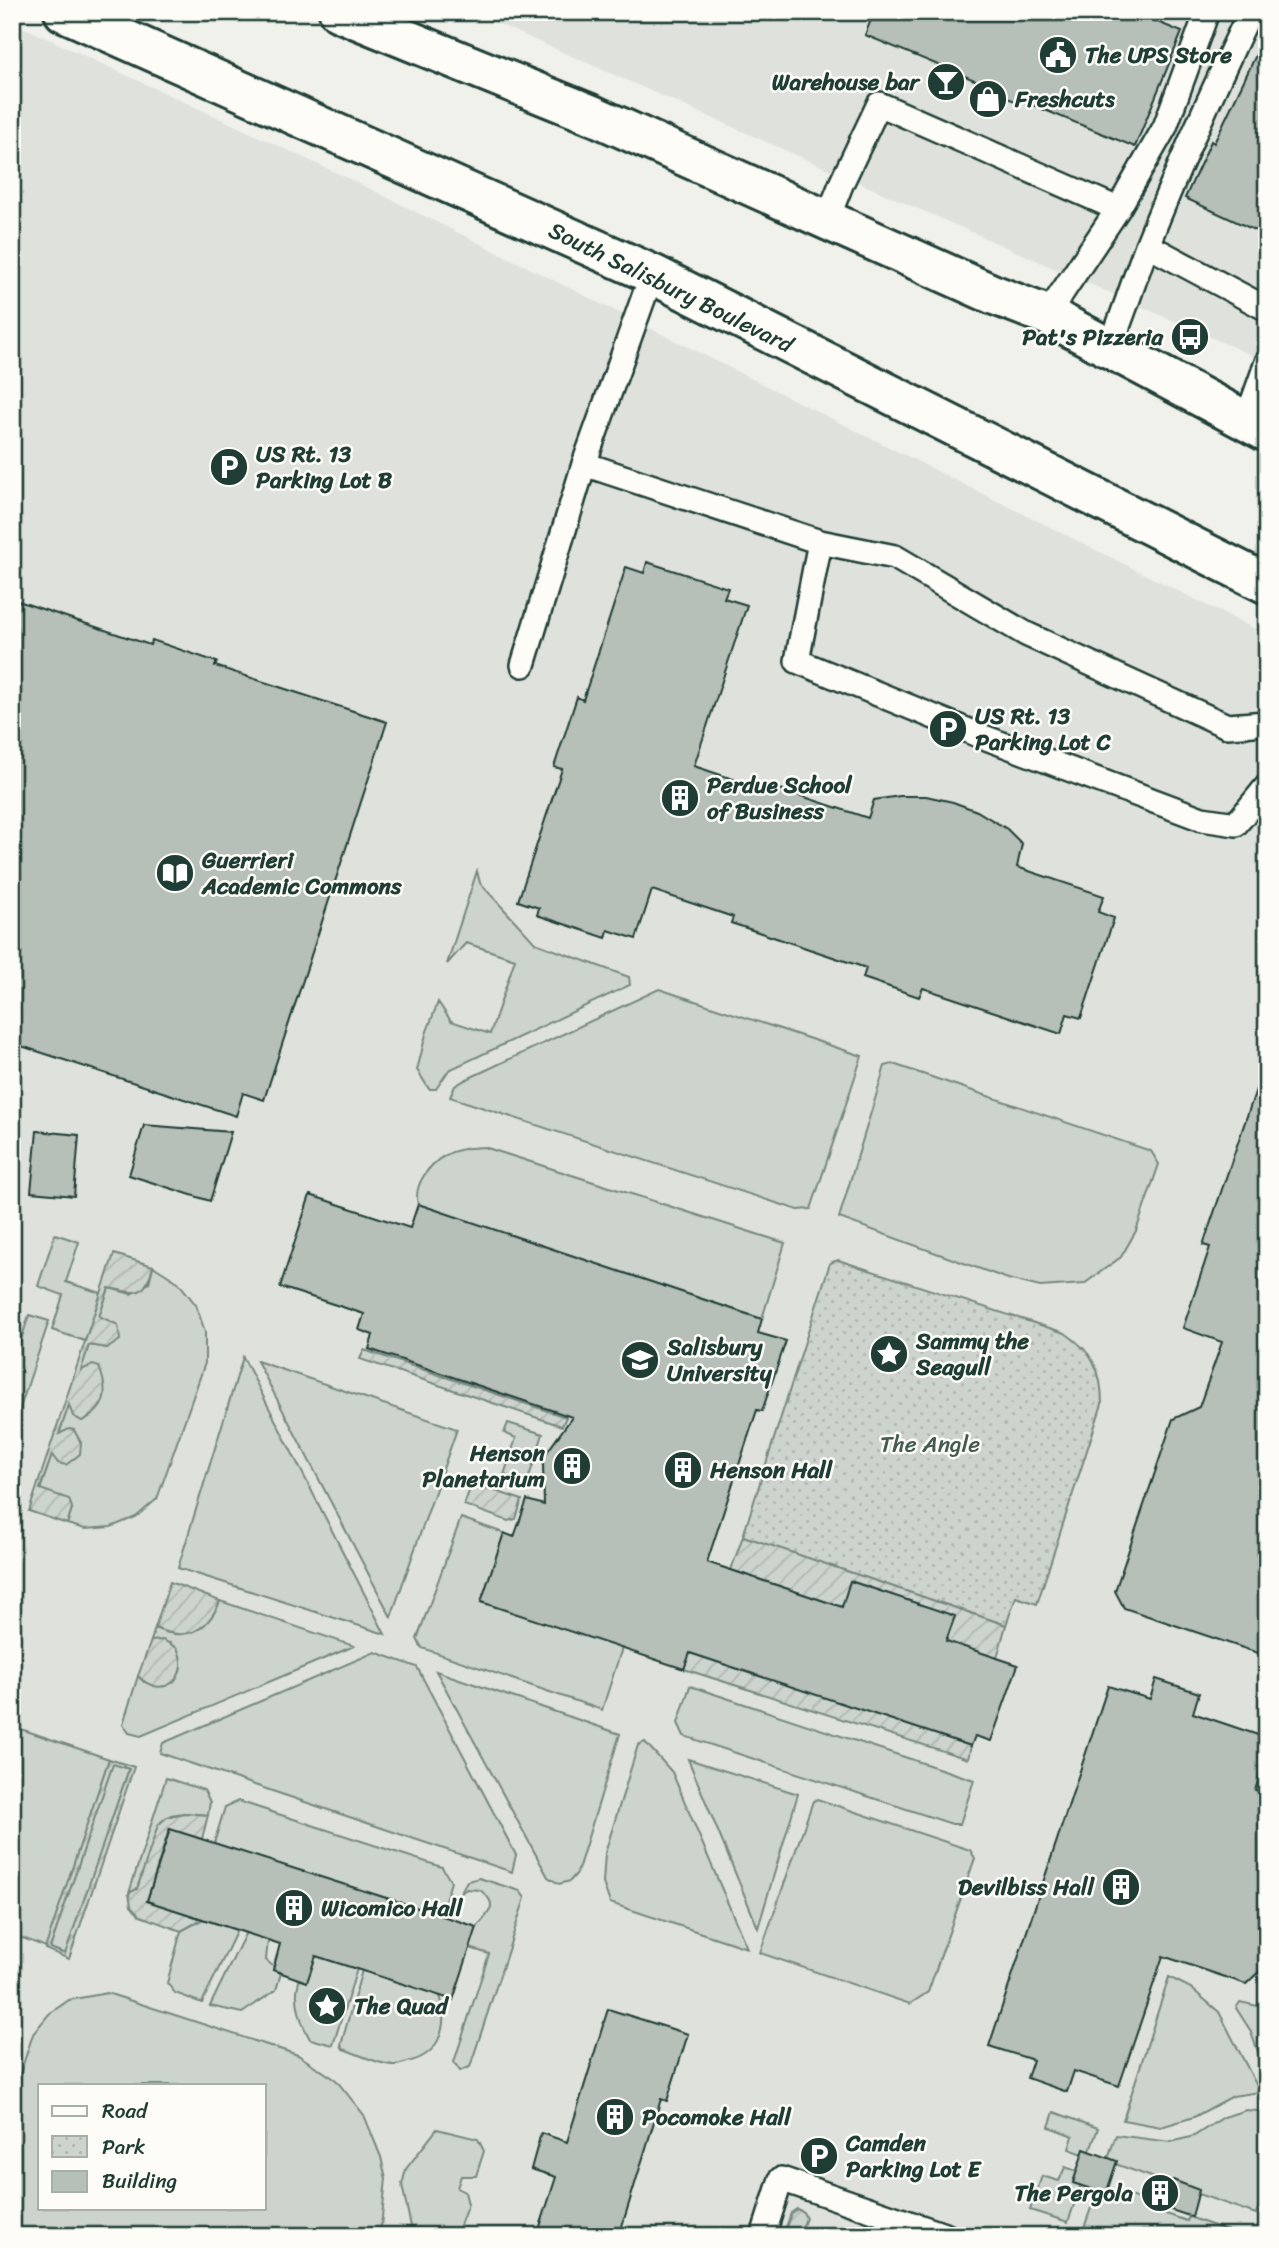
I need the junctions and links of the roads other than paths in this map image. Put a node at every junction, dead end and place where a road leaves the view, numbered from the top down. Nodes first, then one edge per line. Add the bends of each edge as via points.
1 (64, 12) edge
2 (339, 12) edge
3 (1207, 12) edge
4 (1250, 12) edge
5 (396, 22) edge
6 (1118, 209) junction
7 (827, 220) junction
8 (1147, 245) junction
9 (652, 274) junction
10 (1267, 309) edge
11 (1046, 315) junction
12 (1109, 349) junction
13 (1267, 362) edge
14 (1256, 427) edge
15 (584, 464) junction
16 (820, 542) junction
17 (1267, 584) edge
18 (523, 665) dead end
19 (1267, 723) edge
20 (1267, 786) edge
21 (763, 2236) edge
22 (947, 2236) edge

1 - 9 main road, South Salisbury Boulevard
2 - 5 main road
3 - 6 lane via 1165,127
4 - 8 lane
5 - 7 main road
6 - 7 lane via 879,104
6 - 11 lane
7 - 11 main road
8 - 10 lane
8 - 12 lane
9 - 15 lane
9 - 17 main road, South Salisbury Boulevard
11 - 12 main road
12 - 14 main road
13 - 14 lane
15 - 16 lane
15 - 18 lane
16 - 19 lane via 895,557 1026,634 1227,726
16 - 20 lane via 797,660 981,736 1202,819 1236,824
21 - 22 lane via 781,2179

